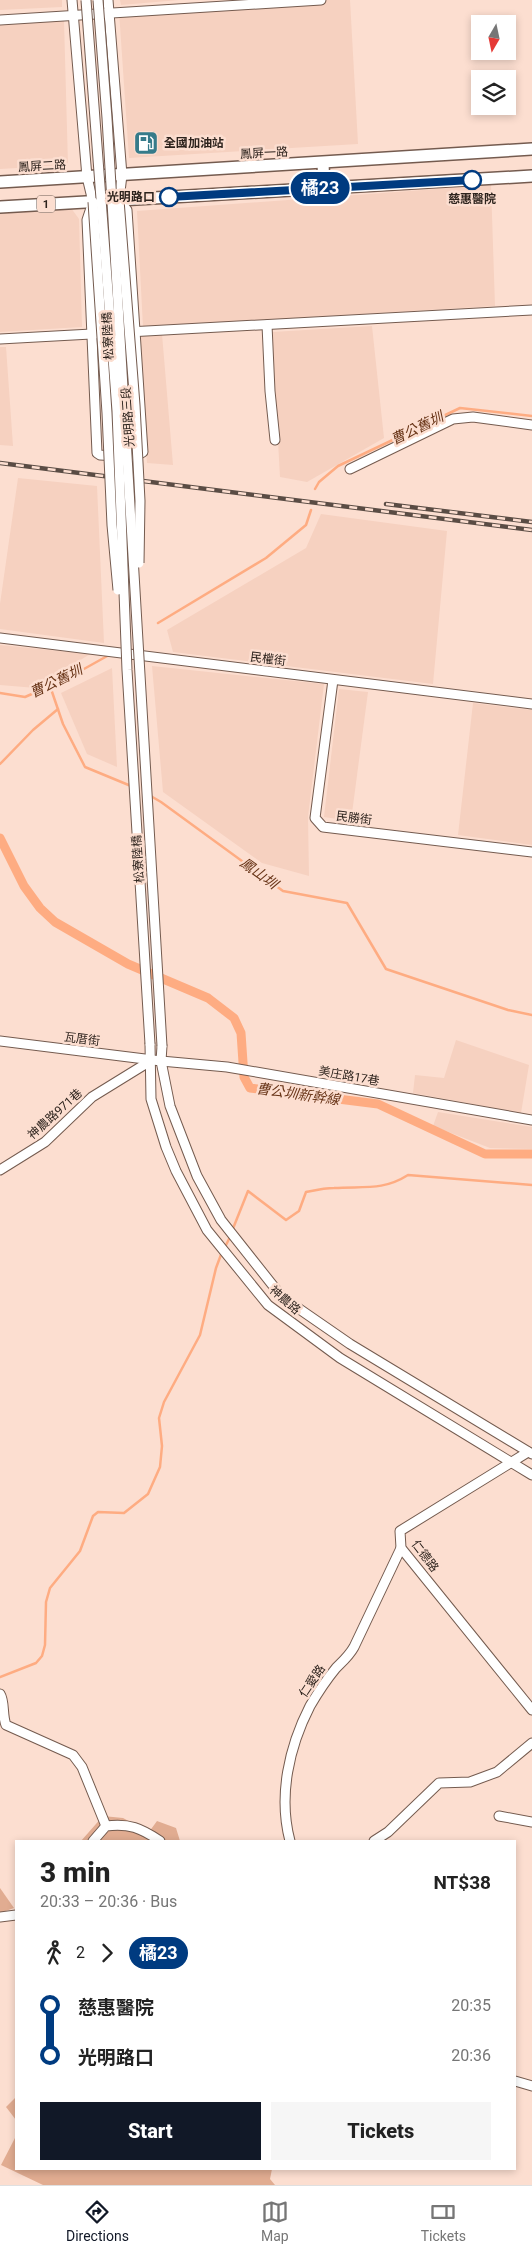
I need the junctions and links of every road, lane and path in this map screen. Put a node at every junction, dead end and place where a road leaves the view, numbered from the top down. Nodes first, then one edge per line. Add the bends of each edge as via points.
1 (72, 0) edge
2 (86, 0) edge
3 (98, 0) edge
4 (108, 0) edge
5 (321, 0) edge
6 (109, 13) junction
7 (73, 15) junction
8 (0, 20) edge
9 (532, 149) edge
10 (323, 163) junction
11 (122, 175) junction
12 (532, 176) edge
13 (86, 177) junction
14 (0, 182) edge
15 (324, 188) junction
16 (119, 200) junction
17 (92, 202) junction
18 (0, 207) edge
19 (532, 310) edge
20 (267, 325) junction
21 (135, 332) junction
22 (91, 334) junction
23 (0, 339) edge
24 (532, 425) edge
25 (275, 440) dead end
26 (350, 469) dead end
27 (0, 638) edge
28 (127, 670) junction
29 (139, 671) junction
30 (333, 680) junction
31 (532, 704) edge
32 (532, 852) edge
33 (0, 1041) edge
34 (150, 1044) joint
35 (162, 1046) joint
36 (152, 1060) junction
37 (161, 1061) junction
38 (532, 1120) edge
39 (0, 1170) edge
40 (530, 1453) edge
41 (512, 1462) junction
42 (532, 1475) edge
43 (401, 1548) junction
44 (0, 1694) edge
45 (532, 1710) edge
46 (532, 1743) edge
47 (499, 1816) dead end
48 (532, 1822) edge
49 (106, 1826) junction
50 (94, 1840) edge
51 (158, 1840) edge
52 (290, 1840) edge
53 (376, 1840) edge
54 (15, 1915) edge
55 (0, 1917) edge
56 (516, 2081) edge
57 (532, 2086) edge

1 - 7 street, 光明路三段
2 - 28 street, 松寮陸橋, bridge via 117,411
3 - 29 street, 松寮陸橋, bridge
4 - 6 street, 光明路三段
5 - 6 street
6 - 7 street
6 - 11 street, 光明路三段
7 - 8 street
7 - 13 street, 光明路三段
9 - 10 main road, 鳳屏一路 / 1
10 - 11 main road, 鳳屏一路 / 1
10 - 15 main road
11 - 13 main road, 鳳屏一路 / 1
11 - 16 street, 光明路三段
12 - 15 main road, 1
13 - 14 main road, 鳳屏二路 / 1
13 - 17 street, 光明路三段
15 - 16 main road, 1
16 - 17 main road, 1
16 - 21 street, 光明路三段 via 127,210
16 - 29 street, 松寮陸橋, bridge via 140,501
17 - 18 main road, 1
17 - 22 street, 光明路三段 via 88,220
17 - 28 street, 松寮陸橋, bridge via 112,526
19 - 20 street
20 - 21 street
20 - 25 street
21 - 22 street
21 - 22 street, 光明路三段 via 143,452 134,457 100,456 97,453
22 - 23 street
24 - 26 street via 474,417 453,419
27 - 30 street, 民權街
28 - 34 street, 松寮陸橋, bridge
29 - 35 street, 松寮陸橋, bridge
30 - 31 street, 民權街
30 - 32 street, 民勝街 via 315,818 323,827
33 - 36 street, 瓦厝街
34 - 36 street, 神農路
35 - 37 street, 神農路
36 - 37 street, 瓦厝街
36 - 39 street, 神農路971巷 via 92,1097 45,1142
36 - 41 street, 神農路 via 151,1099 176,1171 207,1230 268,1305 340,1358
37 - 38 street, 美庄路17巷 via 227,1067
37 - 40 street, 神農路 via 170,1106 197,1176 221,1220 282,1297 350,1344
40 - 41 street, 仁德路
41 - 42 street, 神農路
41 - 43 street, 仁德路 via 400,1532
43 - 45 street, 仁德路
43 - 52 street, 仁愛路 via 354,1647 310,1706 296,1740 285,1777 286,1828
44 - 49 street via 6,1725 73,1754 82,1767
46 - 53 street via 497,1772 470,1782 439,1783
47 - 48 street
49 - 50 street
49 - 51 street via 123,1824 138,1828
54 - 55 street
56 - 57 street

